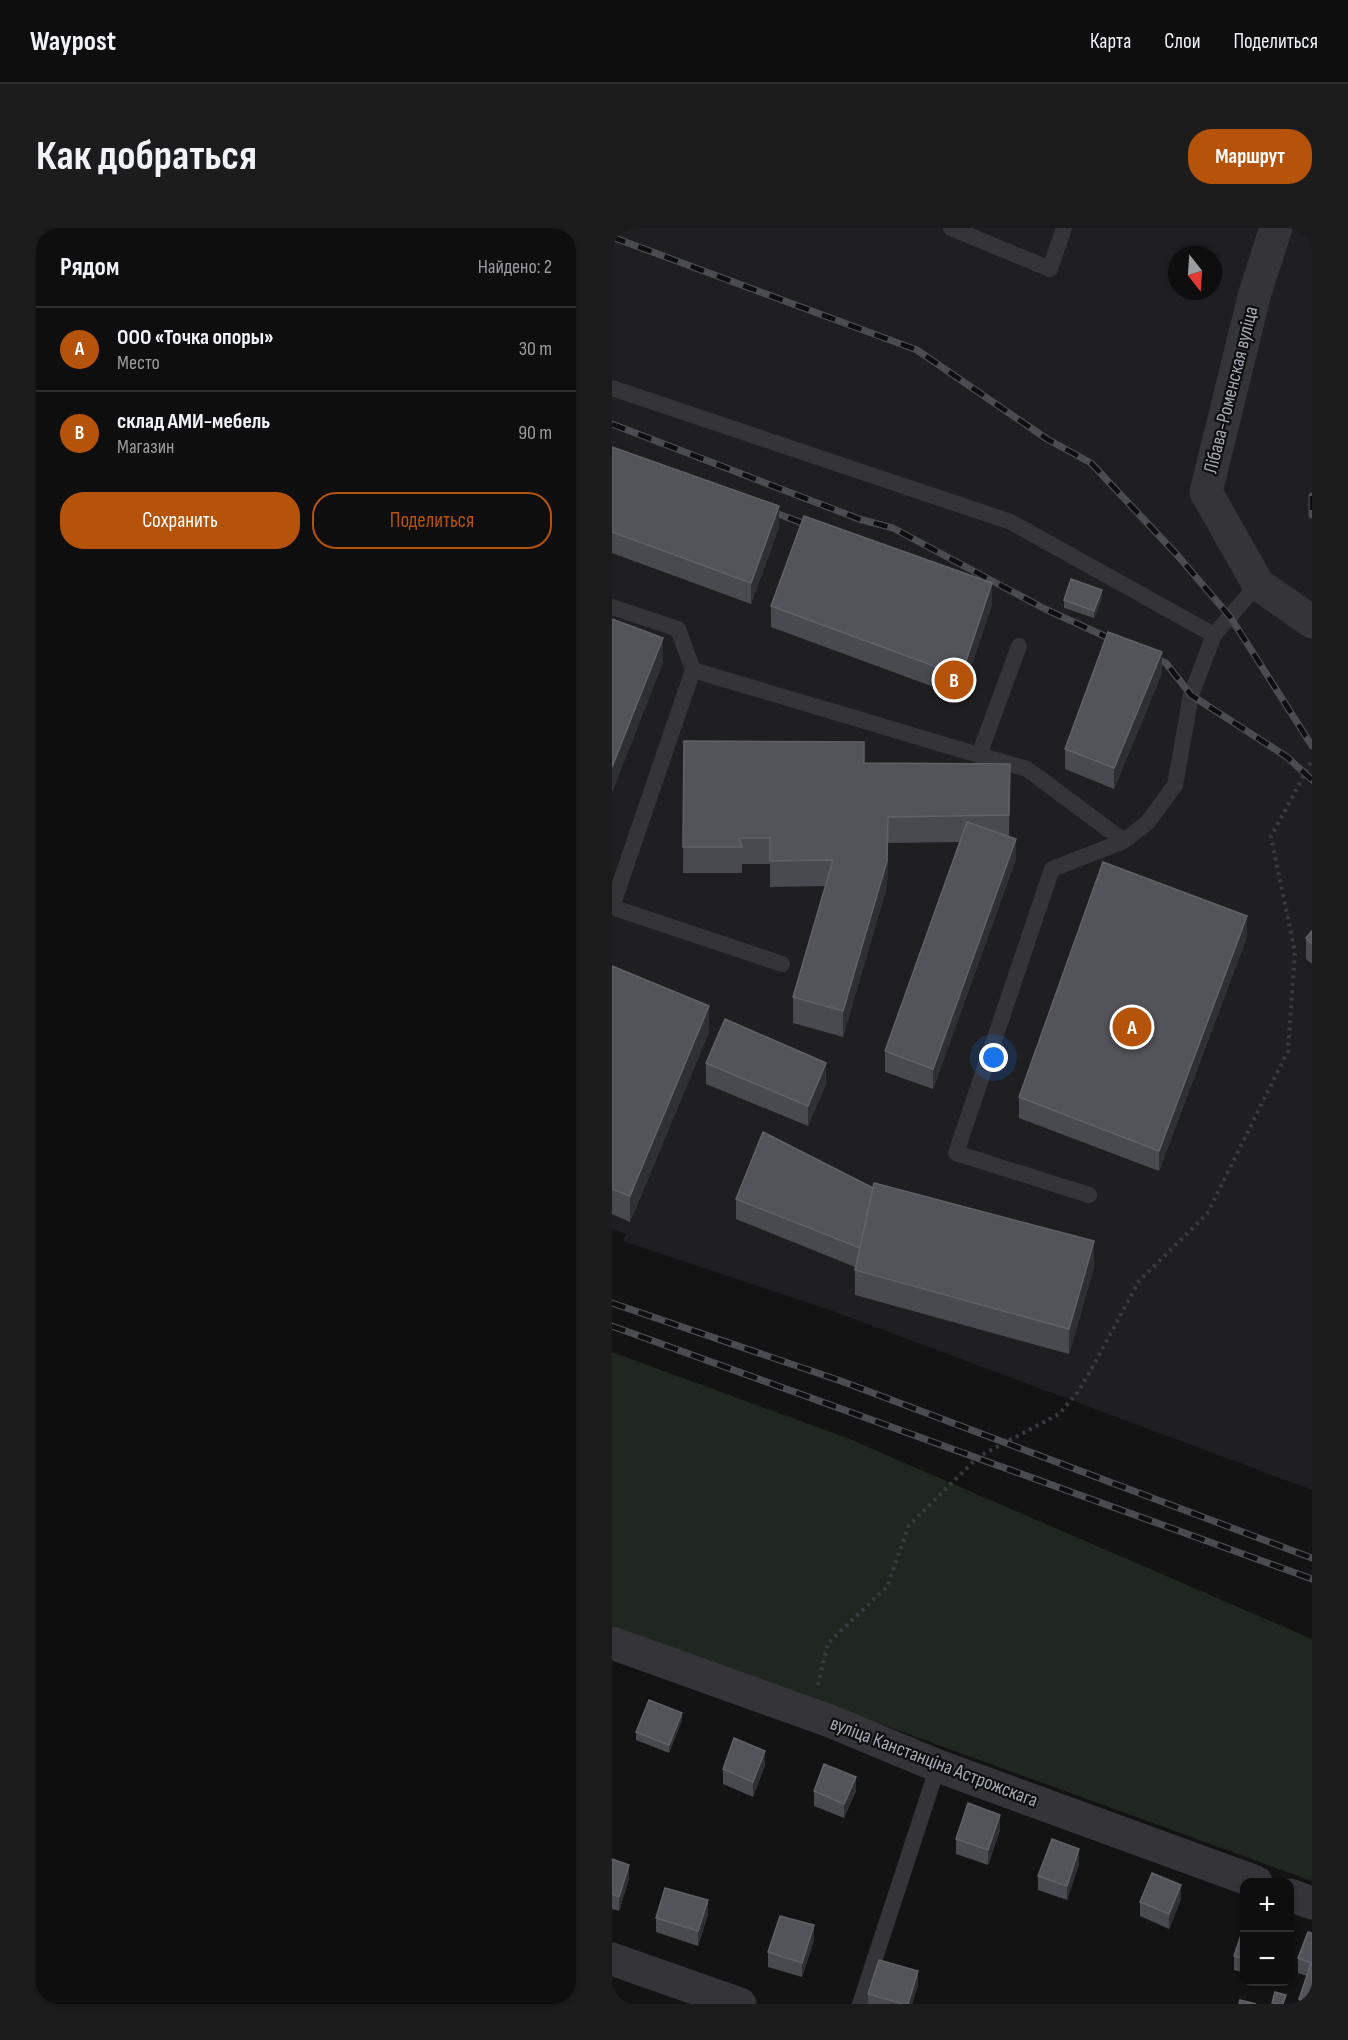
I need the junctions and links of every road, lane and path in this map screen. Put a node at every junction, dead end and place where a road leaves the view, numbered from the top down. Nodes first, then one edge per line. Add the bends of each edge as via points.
1 (951, 228) edge
2 (1064, 228) edge
3 (1276, 228) edge
4 (612, 388) edge
5 (1258, 584) junction
6 (612, 607) edge
7 (1312, 622) edge
8 (1214, 635) junction
9 (1019, 646) dead end
10 (693, 670) junction
11 (979, 755) junction
12 (1312, 760) edge
13 (1124, 840) junction
14 (782, 964) dead end
15 (1089, 1196) dead end
16 (612, 1643) edge
17 (830, 1721) junction
18 (938, 1766) junction
19 (1245, 1878) edge
20 (1294, 1896) edge
21 (1312, 1903) edge
22 (612, 1959) edge
23 (740, 2004) edge
24 (860, 2004) edge

1 - 2 lane via 1050,269
3 - 5 street, Лібава-Роменская вуліца via 1255,293 1206,492
4 - 8 lane via 1011,522
5 - 7 street, Лібава-Роменская вуліца
5 - 8 lane
6 - 10 lane via 678,629
8 - 13 lane via 1191,694 1175,785 1148,822
9 - 11 lane
10 - 11 lane
10 - 14 lane via 612,907
11 - 13 lane via 1027,769
12 - 17 path via 1271,837 1295,952 1288,1051 1207,1214 1138,1281 1078,1392 1059,1414 978,1458 909,1525 887,1587 828,1643 815,1699
13 - 15 lane via 1052,869 956,1153
16 - 17 street, вуліца Канстанціна Астрожскага
17 - 18 street, вуліца Канстанціна Астрожскага
18 - 19 street, вуліца Канстанціна Астрожскага
18 - 24 lane
20 - 21 street
22 - 23 street

